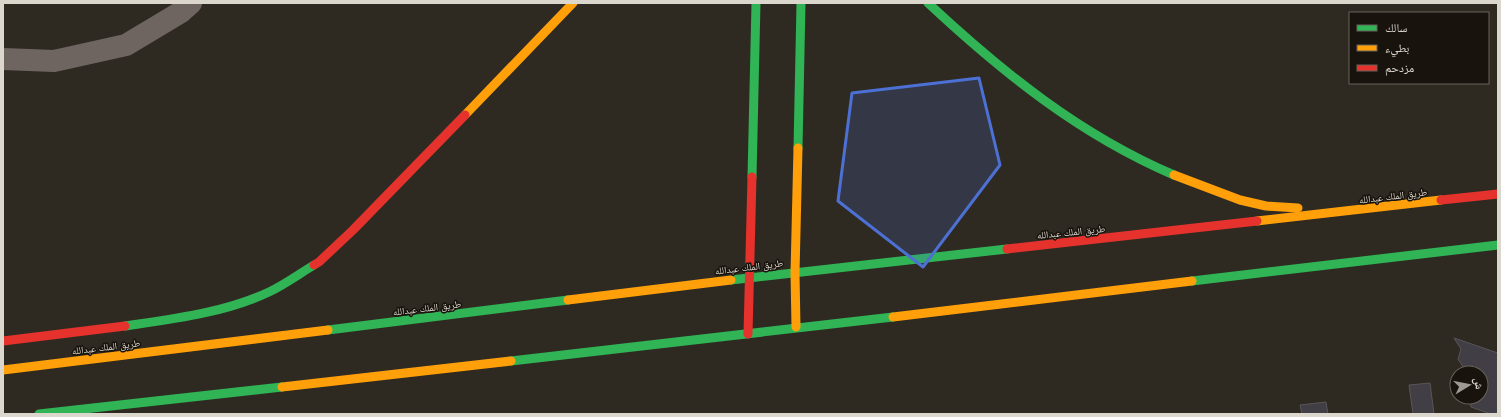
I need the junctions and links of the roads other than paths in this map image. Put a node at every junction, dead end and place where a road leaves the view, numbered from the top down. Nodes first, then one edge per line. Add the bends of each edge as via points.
1 (191, 3) edge
2 (573, 3) edge
3 (756, 3) edge
4 (801, 3) edge
5 (928, 3) edge
6 (3, 59) edge
7 (1498, 194) edge
8 (1345, 212) junction
9 (1498, 246) edge
10 (795, 273) junction
11 (749, 278) junction
12 (796, 327) junction
13 (748, 334) junction
14 (3, 341) edge
15 (3, 370) edge
16 (39, 414) edge

1 - 6 street via 181,12 126,45 54,61
2 - 14 street via 353,230 318,262 269,292 226,308 169,320
3 - 11 street
4 - 10 street
5 - 8 street via 1000,68 1056,110 1110,144 1163,172 1219,194 1256,204
7 - 8 street, طريق الملك عبدالله
8 - 10 street, طريق الملك عبدالله
9 - 12 street
10 - 11 street, طريق الملك عبدالله
10 - 12 street
11 - 13 street
11 - 15 street, طريق الملك عبدالله
12 - 13 street
13 - 16 street

